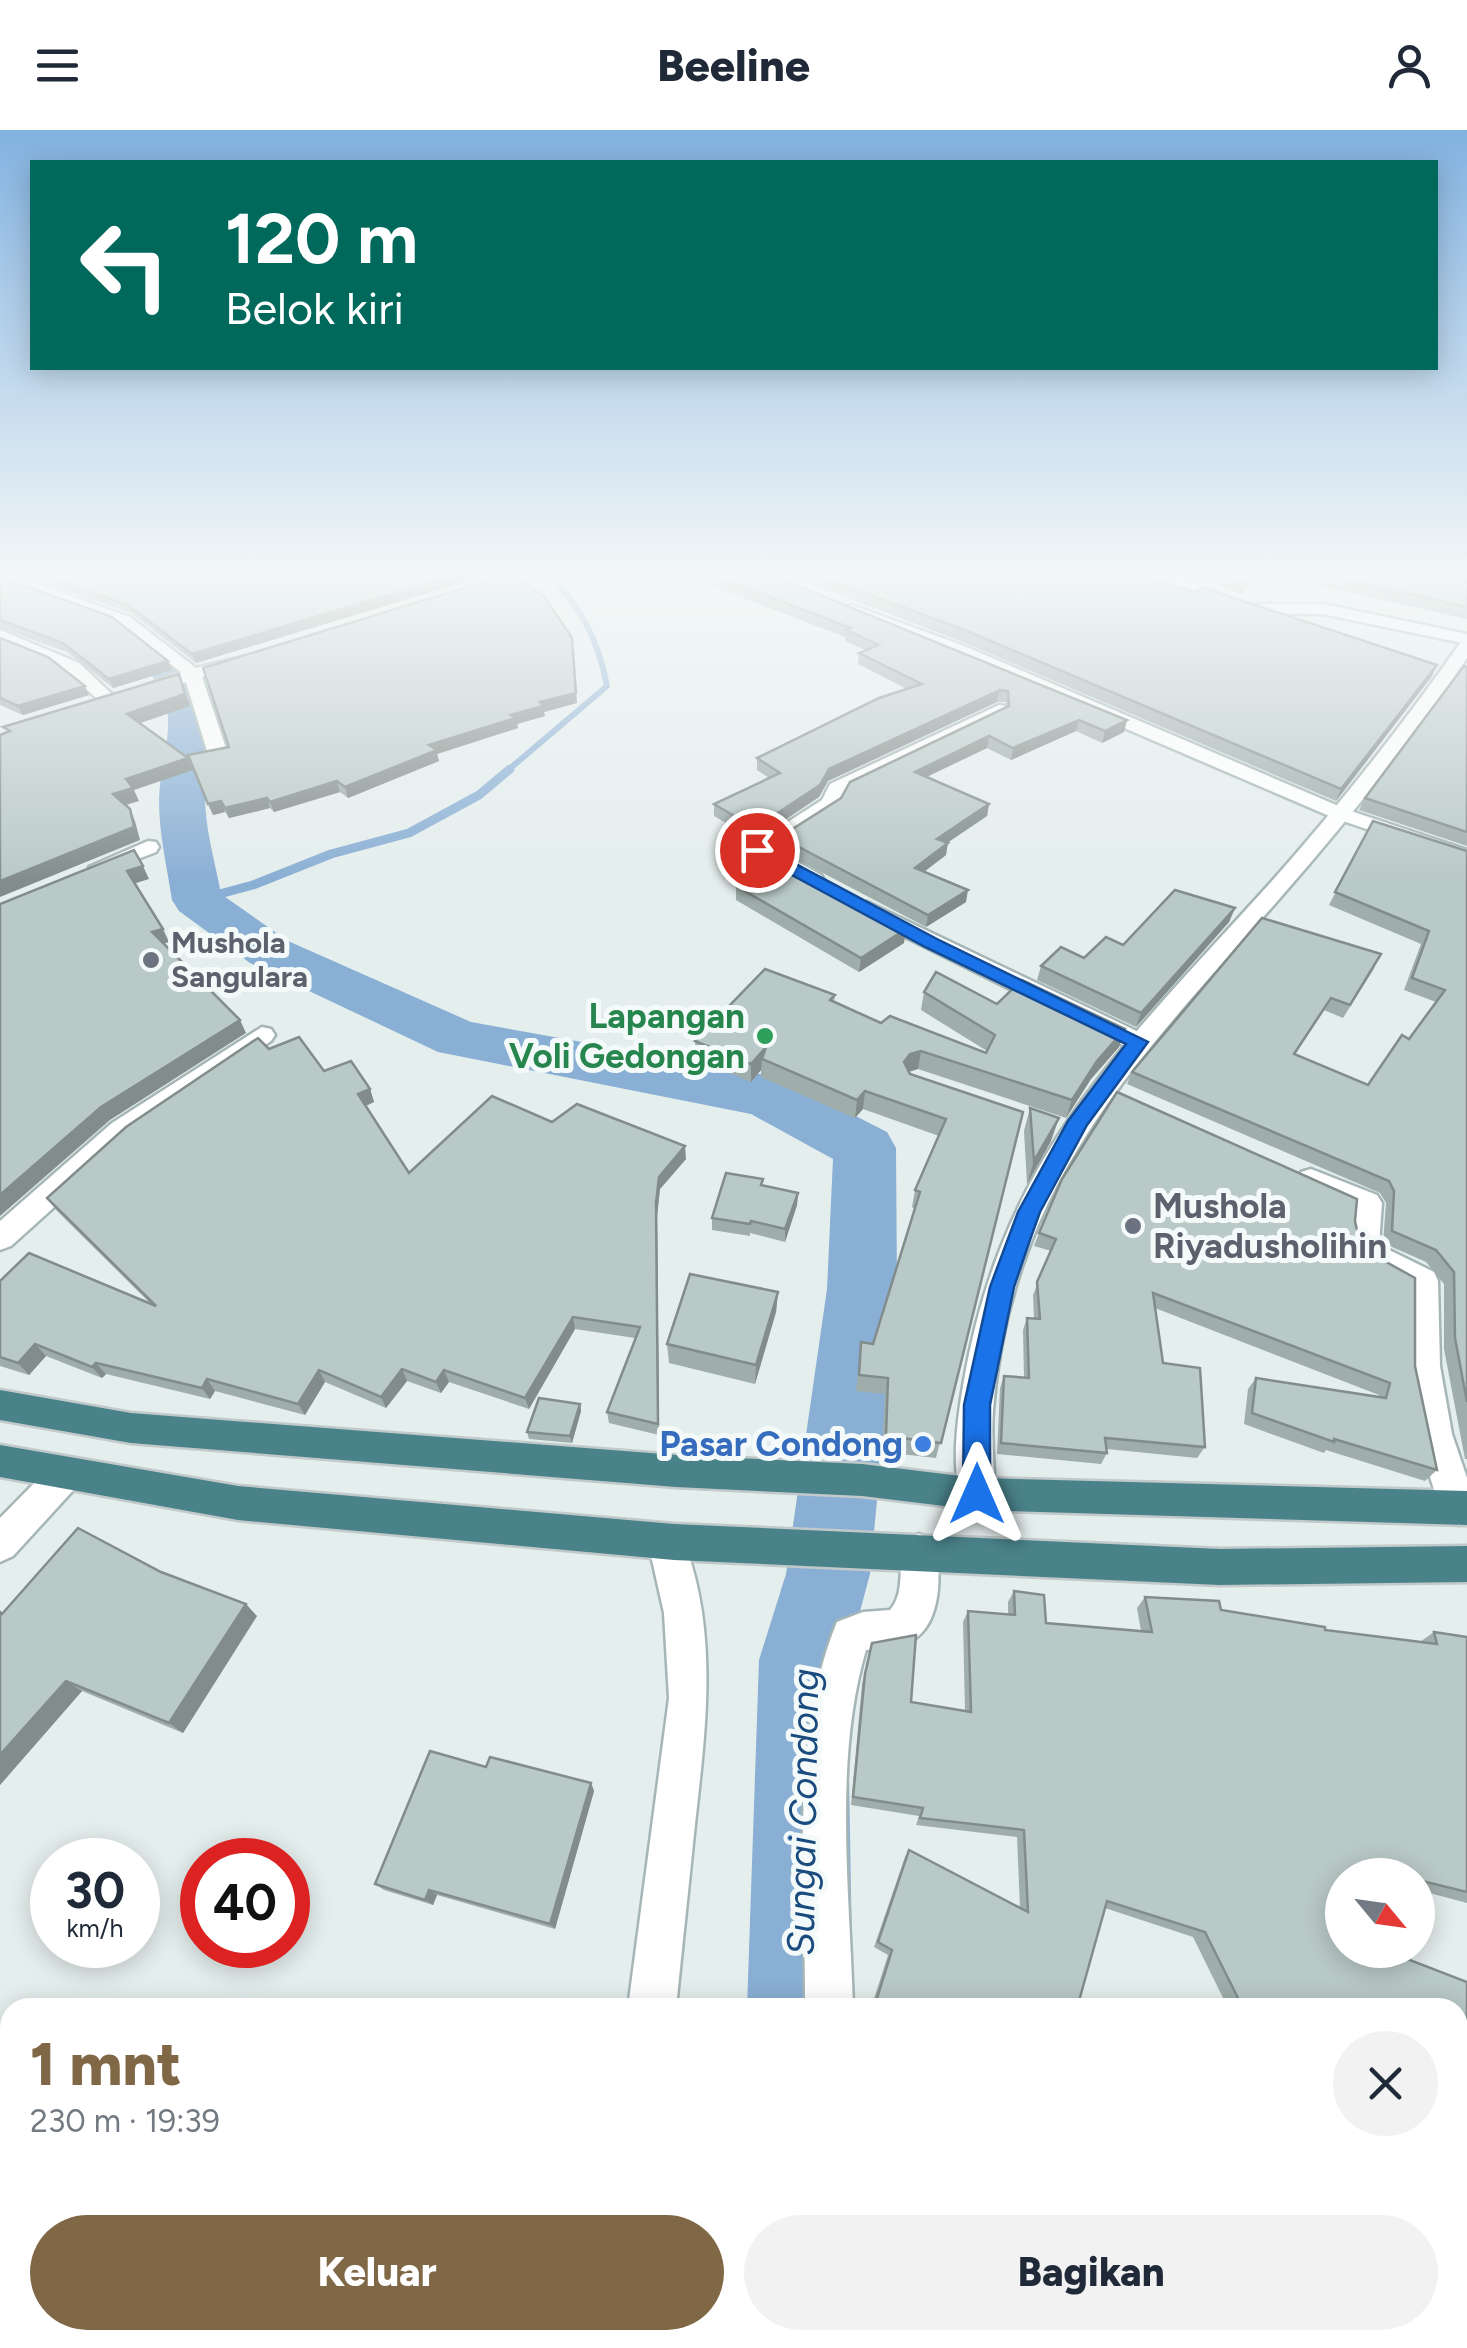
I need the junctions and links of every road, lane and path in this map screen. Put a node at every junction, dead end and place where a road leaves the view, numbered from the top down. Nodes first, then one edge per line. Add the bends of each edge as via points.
1 (188, 674) edge
2 (87, 675) edge
3 (186, 675) edge
4 (1017, 675) edge
5 (1438, 675) edge
6 (998, 710) edge
7 (217, 751) edge
8 (1340, 814) junction
9 (148, 847) dead end
10 (1467, 857) edge
11 (82, 874) edge
12 (262, 1035) edge
13 (1138, 1042) junction
14 (1037, 1122) edge
15 (1072, 1134) junction
16 (1294, 1172) edge
17 (0, 1238) edge
18 (0, 1405) edge
19 (0, 1462) edge
20 (66, 1474) junction
21 (977, 1494) junction
22 (1463, 1508) edge
23 (670, 1542) junction
24 (0, 1544) edge
25 (919, 1552) junction
26 (1467, 1564) edge
27 (653, 1998) edge
28 (829, 1998) edge

1 - 7 street
2 - 3 street via 100,703
4 - 8 street
5 - 8 street via 1416,722
6 - 13 street via 837,788 832,803 758,848
8 - 10 street
8 - 13 street
9 - 11 street
12 - 17 street via 122,1130
13 - 15 street via 1112,1091
14 - 15 street
15 - 21 street via 1029,1212 1002,1287 977,1405
16 - 22 street via 1367,1203 1362,1241 1368,1254 1423,1280 1424,1366 1435,1434
18 - 21 highway via 131,1428 862,1480
19 - 20 highway
20 - 23 highway via 238,1502
20 - 24 street
21 - 22 highway
23 - 25 highway
23 - 27 street via 689,1698
25 - 26 highway via 1220,1567
25 - 28 street via 918,1595 906,1621 851,1636 838,1678 827,1761

